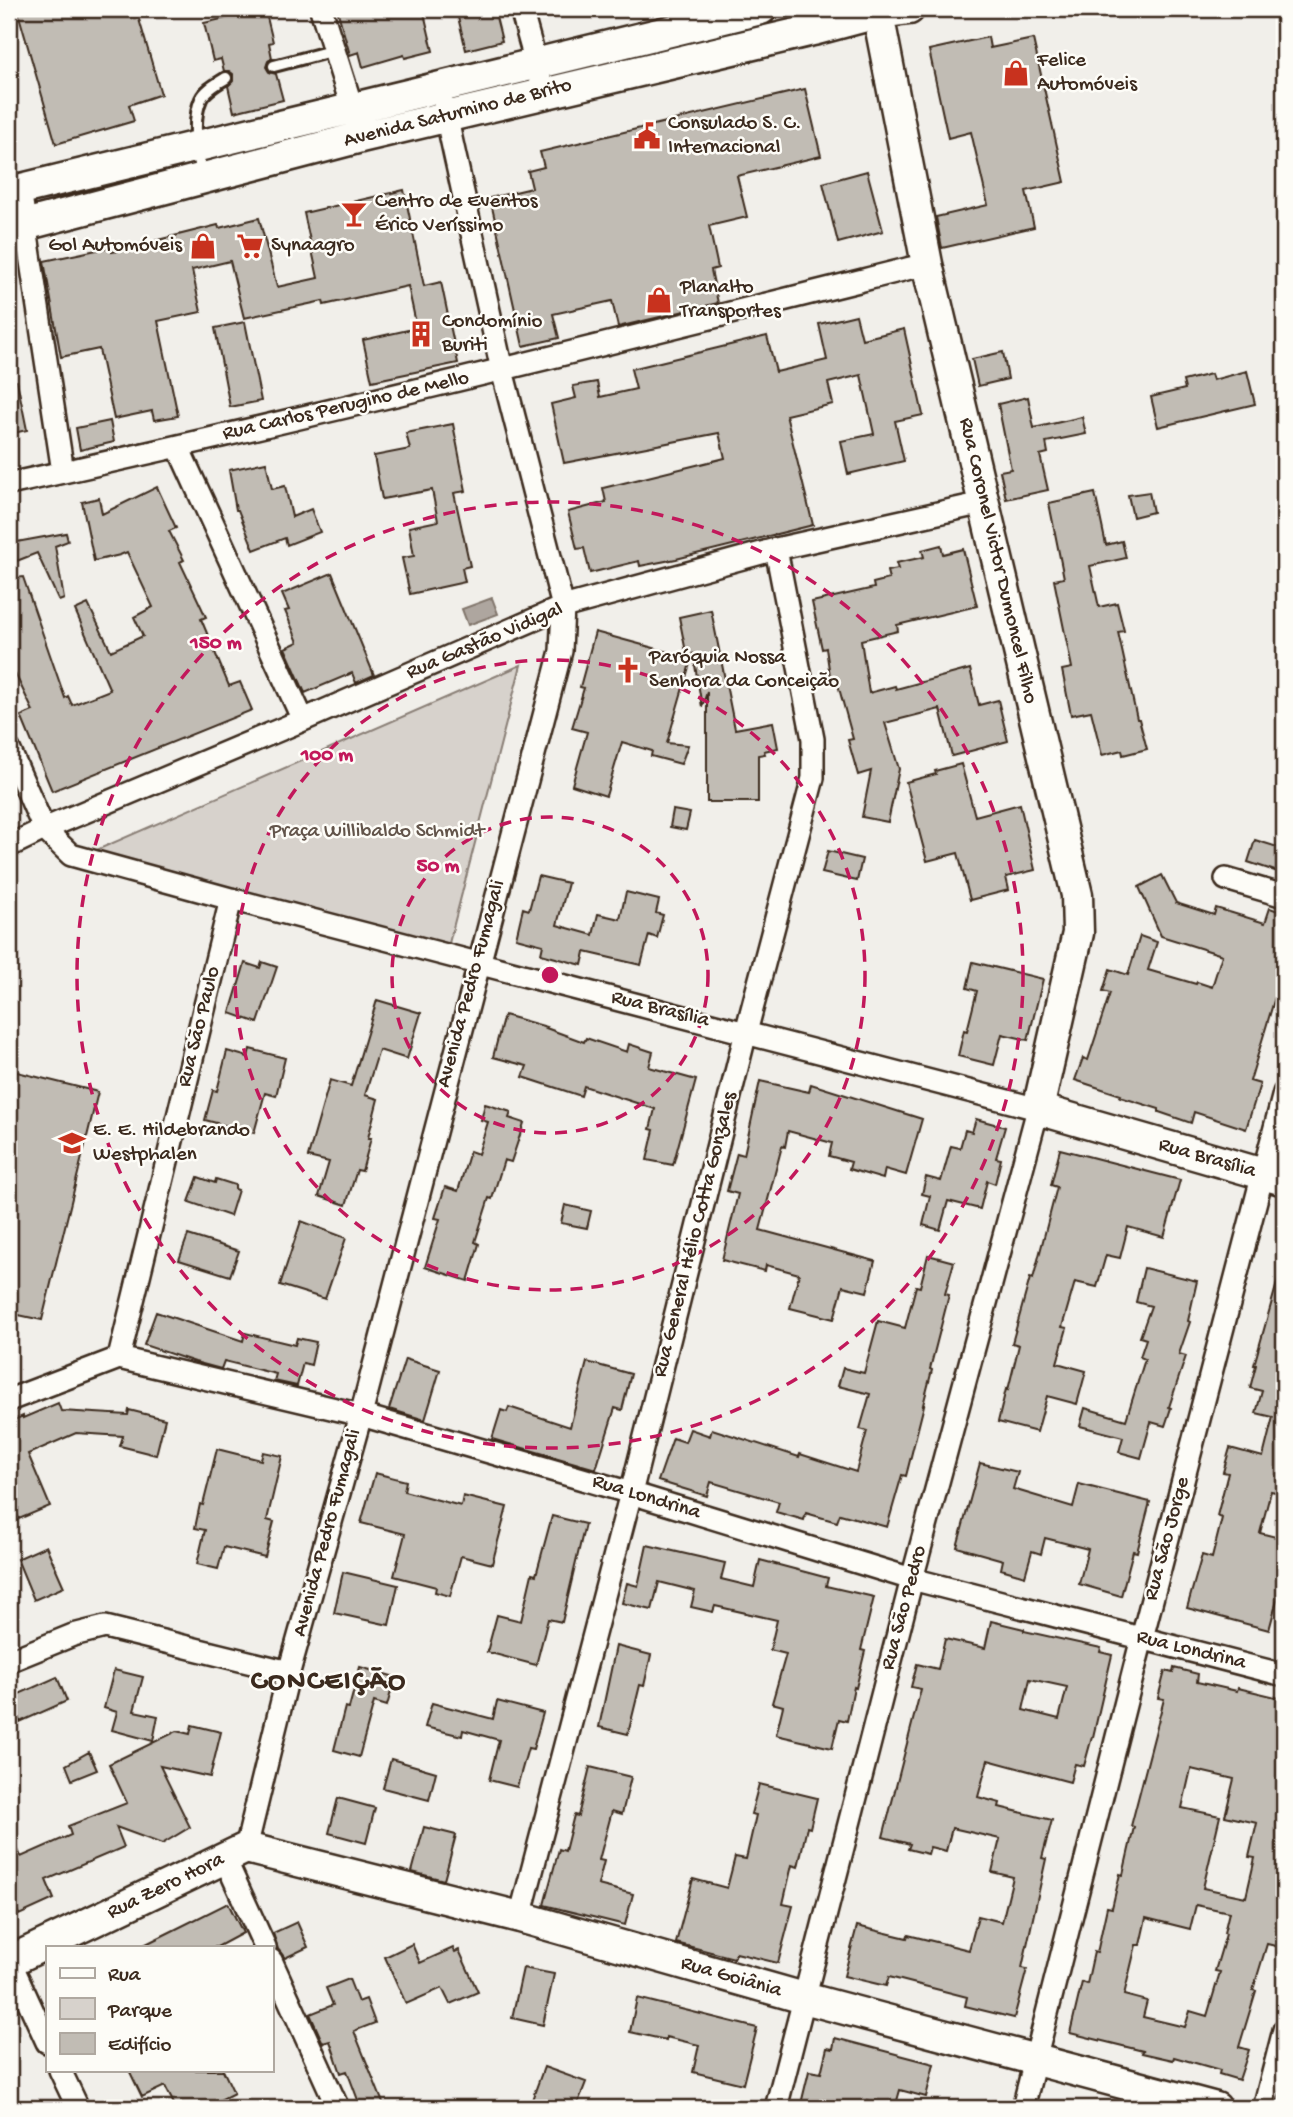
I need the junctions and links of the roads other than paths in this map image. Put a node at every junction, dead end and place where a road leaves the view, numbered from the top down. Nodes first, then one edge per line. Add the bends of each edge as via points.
1 (321, 9) edge
2 (521, 9) edge
3 (761, 9) edge
4 (909, 9) edge
5 (877, 11) edge
6 (810, 20) edge
7 (335, 50) junction
8 (536, 62) junction
9 (274, 66) dead end
10 (226, 78) dead end
11 (439, 87) junction
12 (543, 93) junction
13 (447, 117) junction
14 (357, 123) junction
15 (197, 146) junction
16 (203, 178) junction
17 (14, 191) edge
18 (17, 227) edge
19 (928, 264) junction
20 (502, 370) junction
21 (178, 447) junction
22 (63, 472) junction
23 (9, 484) edge
24 (983, 503) junction
25 (776, 549) junction
26 (563, 607) junction
27 (303, 720) junction
28 (9, 749) edge
29 (44, 829) junction
30 (9, 846) edge
31 (1226, 879) dead end
32 (1284, 896) edge
33 (231, 899) junction
34 (478, 963) junction
35 (746, 1032) junction
36 (1284, 1093) edge
37 (1038, 1109) junction
38 (1274, 1178) edge
39 (118, 1358) junction
40 (9, 1400) edge
41 (361, 1415) junction
42 (631, 1493) junction
43 (912, 1579) junction
44 (1142, 1638) junction
45 (9, 1661) edge
46 (289, 1672) junction
47 (1284, 1675) edge
48 (236, 1853) junction
49 (520, 1917) junction
50 (265, 1946) edge
51 (9, 1960) edge
52 (273, 1964) edge
53 (804, 1998) junction
54 (1284, 2030) edge
55 (46, 2040) edge
56 (1036, 2060) junction
57 (61, 2072) edge
58 (78, 2108) edge
59 (338, 2108) edge
60 (776, 2108) edge
61 (1023, 2108) edge
62 (1216, 2108) edge
63 (1264, 2108) edge

1 - 7 street
2 - 8 street
3 - 8 street, Avenida Saturnino de Brito
4 - 5 street, Avenida Saturnino de Brito
5 - 6 street, Avenida Saturnino de Brito
5 - 19 street, Rua Coronel Victor Dumoncel Filho
6 - 12 street, Avenida Saturnino de Brito
7 - 9 lane
7 - 14 street
8 - 11 street, Avenida Saturnino de Brito
8 - 12 street
10 - 15 lane via 202,99
11 - 13 street, Avenida Pedro Fumagali
11 - 14 street, Avenida Saturnino de Brito
12 - 13 street, Avenida Saturnino de Brito
13 - 14 street, Avenida Saturnino de Brito
13 - 20 street, Avenida Pedro Fumagali
14 - 15 street, Avenida Saturnino de Brito
14 - 16 street, Avenida Saturnino de Brito
15 - 16 lane
15 - 17 street, Avenida Saturnino de Brito
16 - 18 street, Avenida Saturnino de Brito
17 - 18 street
18 - 22 street
19 - 20 street, Rua Carlos Perugino de Mello
19 - 24 street, Rua Coronel Victor Dumoncel Filho
20 - 21 street, Rua Carlos Perugino de Mello
20 - 26 street, Avenida Pedro Fumagali
21 - 22 street, Rua Carlos Perugino de Mello
21 - 27 street
22 - 23 street, Rua Carlos Perugino de Mello
24 - 25 street, Rua Gastão Vidigal
24 - 37 street, Rua Coronel Victor Dumoncel Filho via 1077,895 1078,933
25 - 26 street, Rua Gastão Vidigal
25 - 35 street, Rua General Hélio Cotta Gonzales via 813,739 813,778
26 - 27 street, Rua Gastão Vidigal
26 - 34 street, Avenida Pedro Fumagali via 561,651
27 - 29 street, Rua Gastão Vidigal
28 - 29 street
29 - 30 street, Rua Gastão Vidigal
29 - 33 street, Rua Brasília via 71,855
31 - 32 street
33 - 34 street, Rua Brasília
33 - 39 street, Rua São Paulo
34 - 35 street, Rua Brasília
34 - 41 street, Avenida Pedro Fumagali
35 - 37 street, Rua Brasília
35 - 42 street, Rua General Hélio Cotta Gonzales
36 - 38 street, Rua São Jorge
37 - 38 street, Rua Brasília
37 - 43 street, Rua São Pedro
38 - 44 street, Rua São Jorge
39 - 40 street
39 - 41 street, Rua Londrina
41 - 42 street, Rua Londrina
41 - 46 street, Avenida Pedro Fumagali
42 - 43 street, Rua Londrina
42 - 49 street, Rua General Hélio Cotta Gonzales
43 - 44 street, Rua Londrina
43 - 53 street, Rua São Pedro
44 - 47 street, Rua Londrina
44 - 56 street, Rua São Jorge
45 - 46 street via 105,1627
46 - 48 street, Avenida Pedro Fumagali
48 - 49 street, Rua Goiânia
48 - 50 street
48 - 51 street, Rua Zero Hora
49 - 53 street, Rua Goiânia
51 - 55 street
52 - 59 street
53 - 56 street, Rua Goiânia
53 - 60 street, Rua São Pedro
54 - 63 street
56 - 61 street, Rua São Jorge
56 - 62 street, Rua Goiânia
57 - 58 street

